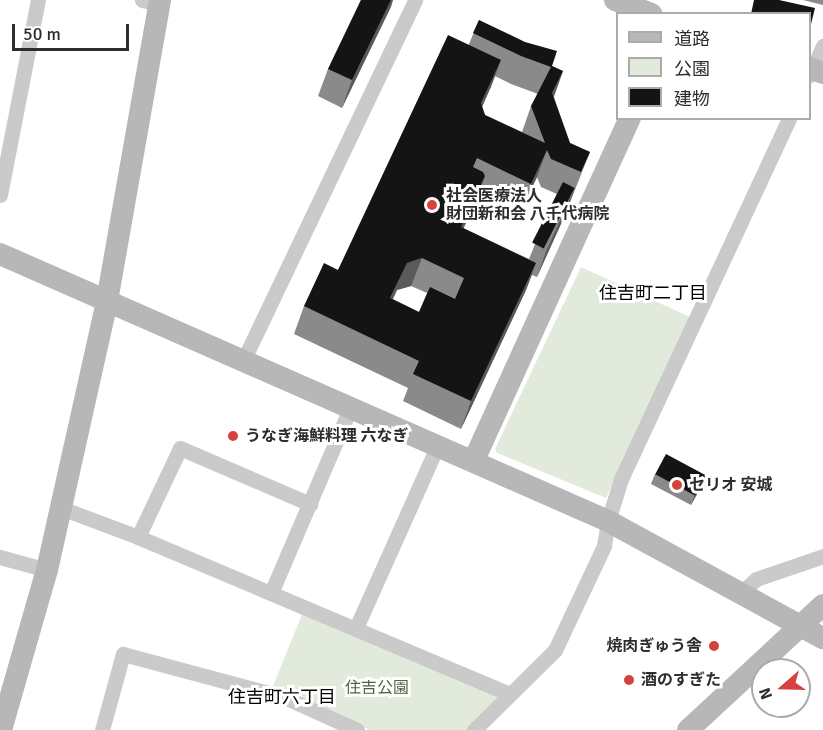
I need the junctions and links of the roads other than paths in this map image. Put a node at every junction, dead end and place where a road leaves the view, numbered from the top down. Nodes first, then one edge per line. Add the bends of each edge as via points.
1 (38, 0) edge
2 (415, 0) edge
3 (615, 0) edge
4 (154, 1) edge
5 (646, 12) edge
6 (823, 46) edge
7 (814, 71) edge
8 (629, 120) edge
9 (788, 120) edge
10 (0, 195) edge
11 (0, 255) edge
12 (107, 301) junction
13 (243, 361) junction
14 (350, 409) junction
15 (437, 447) junction
16 (474, 460) junction
17 (310, 504) junction
18 (62, 508) junction
19 (608, 521) junction
20 (138, 537) junction
21 (0, 556) edge
22 (823, 556) edge
23 (46, 570) junction
24 (272, 593) junction
25 (740, 594) junction
26 (823, 605) edge
27 (801, 627) junction
28 (356, 628) junction
29 (823, 638) edge
30 (509, 694) junction
31 (1, 730) edge
32 (102, 730) edge
33 (357, 730) edge
34 (474, 730) edge
35 (688, 730) edge

1 - 10 street
2 - 13 street
3 - 5 street
4 - 12 street
6 - 7 street
8 - 16 street
9 - 19 street via 621,479
11 - 12 street
12 - 13 street
12 - 18 street
13 - 14 street
14 - 15 street
14 - 17 street
15 - 16 street
15 - 28 street
16 - 19 street
17 - 20 street via 180,448
17 - 24 street
18 - 20 street
18 - 23 street
19 - 25 street
19 - 30 street via 604,546 555,650
20 - 24 street
21 - 23 street
22 - 25 street via 756,579
23 - 31 street
24 - 28 street
25 - 27 street
26 - 27 street
27 - 29 street
27 - 35 street
28 - 30 street
30 - 34 street
32 - 33 street via 123,654 284,697

